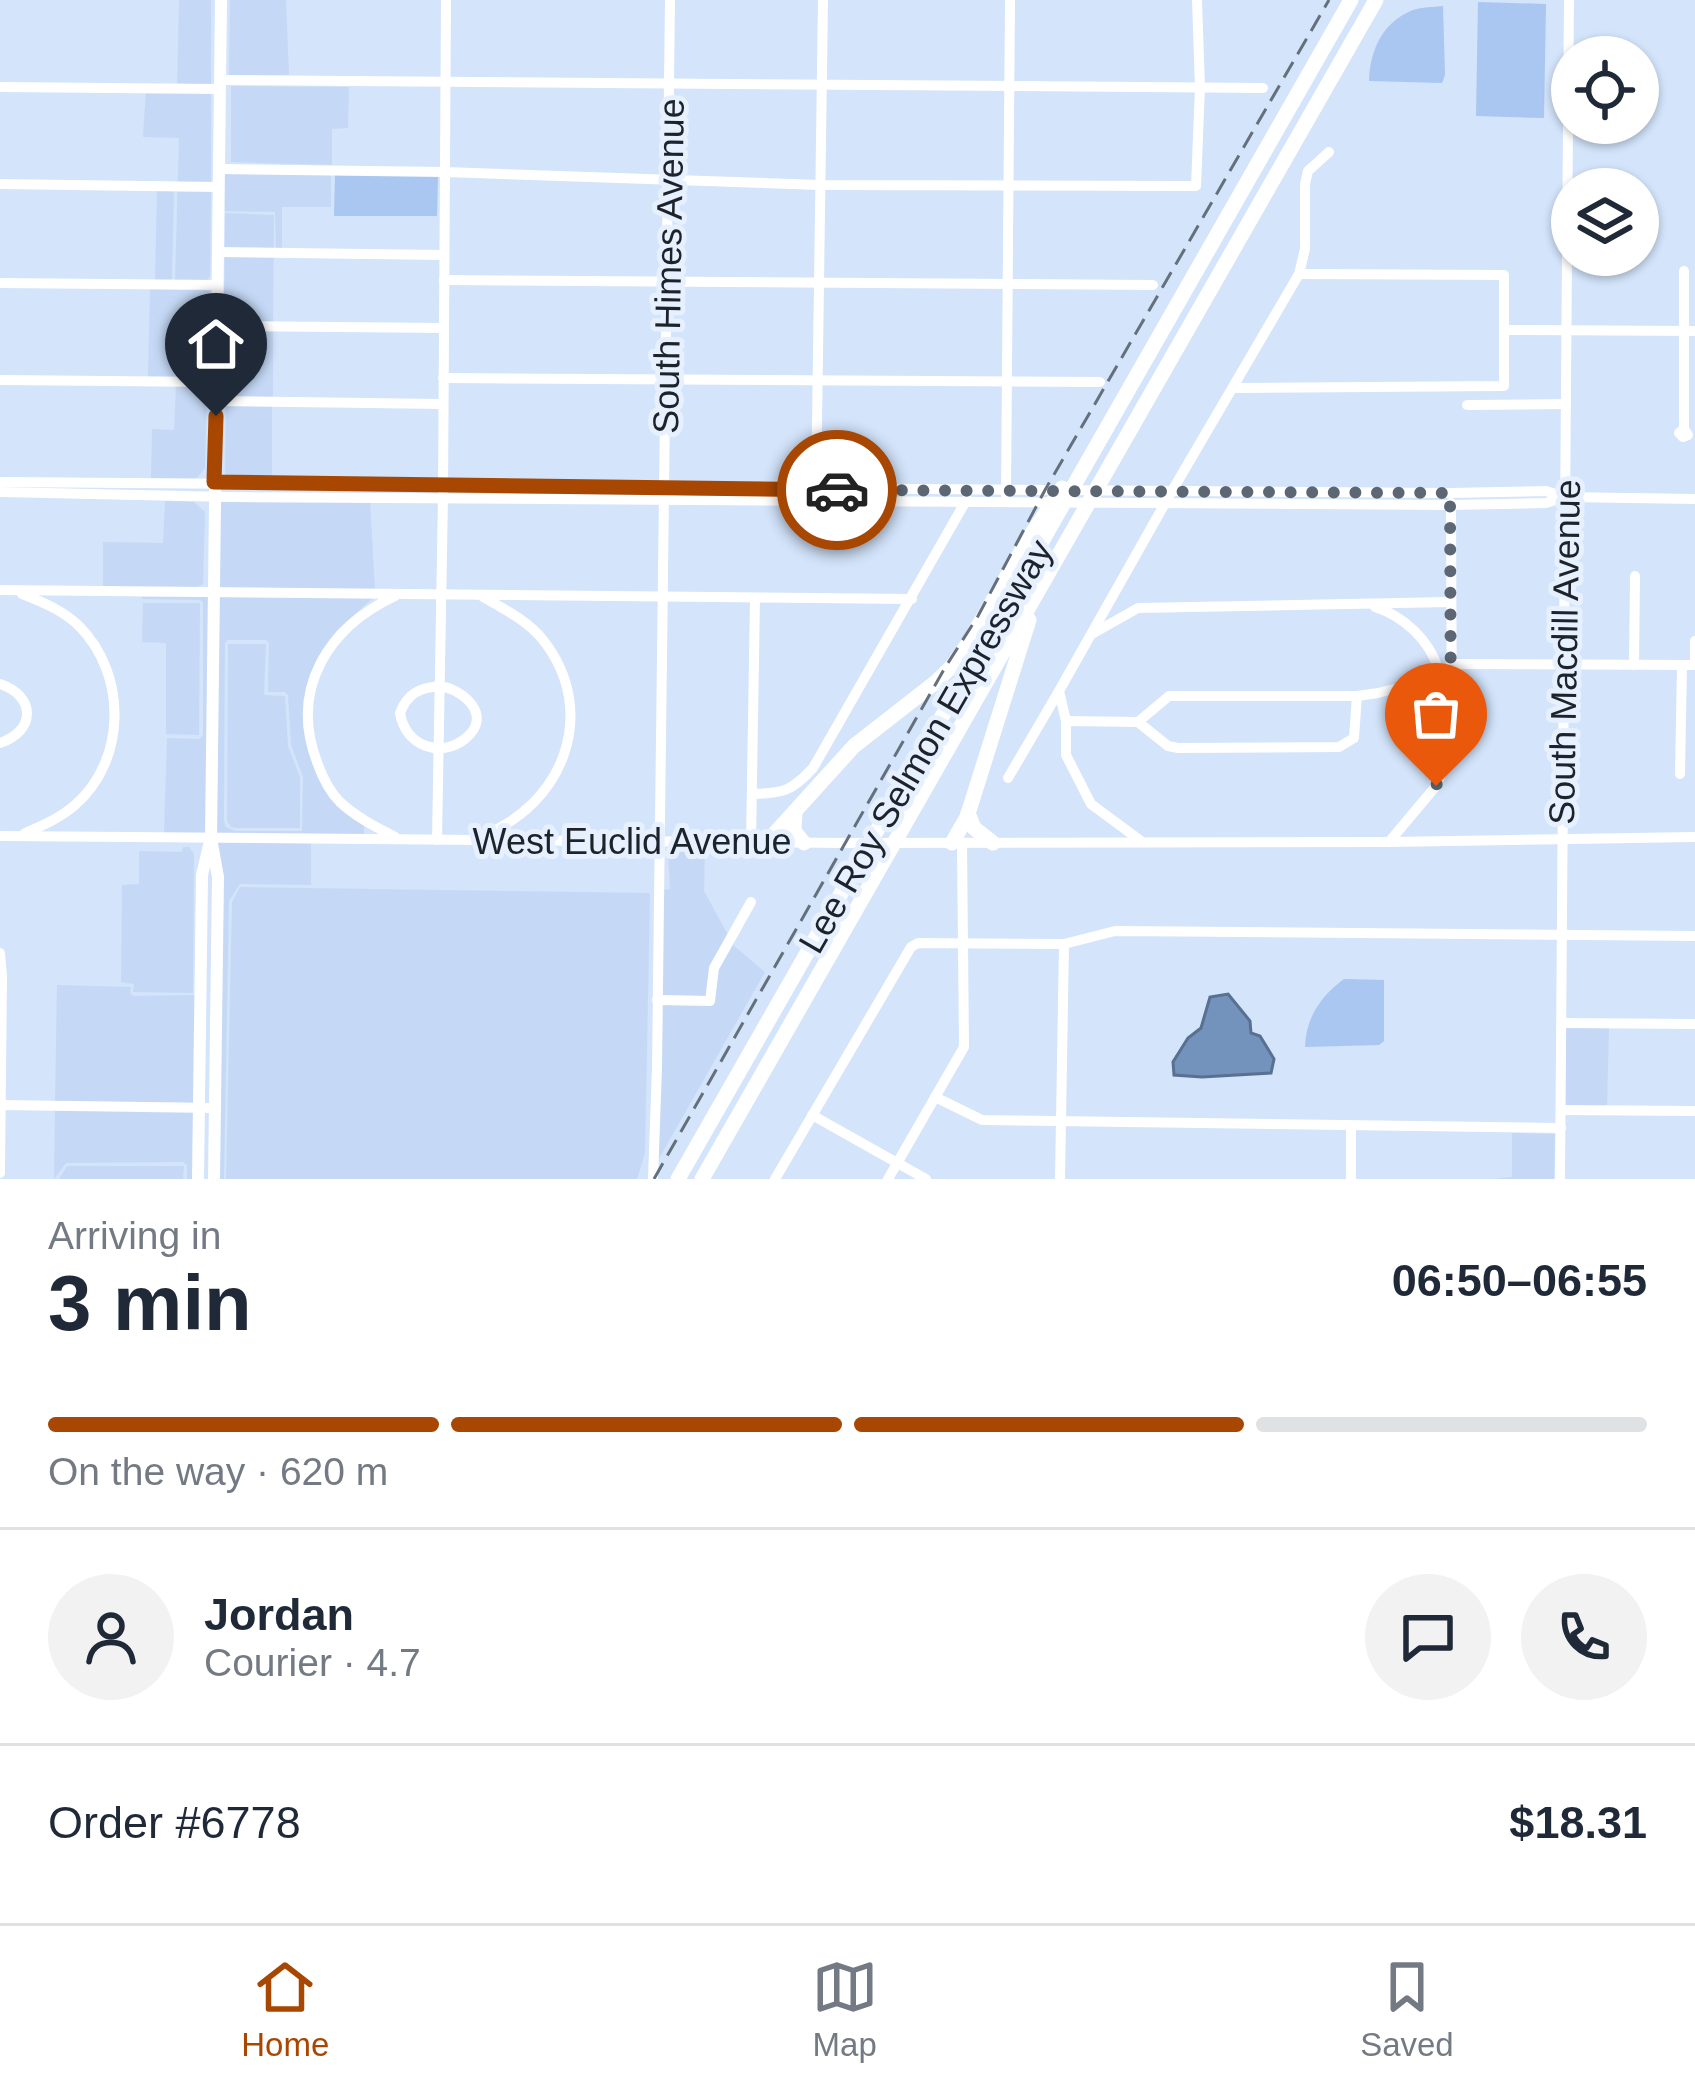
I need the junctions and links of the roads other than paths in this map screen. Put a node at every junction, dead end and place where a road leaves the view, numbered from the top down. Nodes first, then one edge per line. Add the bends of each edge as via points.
1 (220, 0) edge
2 (446, 0) edge
3 (670, 0) edge
4 (823, 0) edge
5 (1010, 0) edge
6 (1197, 0) edge
7 (1351, 0) edge
8 (1376, 0) edge
9 (1569, 0) edge
10 (447, 82) junction
11 (670, 83) junction
12 (220, 84) junction
13 (822, 85) junction
14 (1011, 86) junction
15 (0, 87) edge
16 (1200, 88) junction
17 (1263, 88) dead end
18 (1329, 152) dead end
19 (219, 169) junction
20 (445, 172) junction
21 (668, 179) junction
22 (0, 184) edge
23 (820, 185) junction
24 (1010, 186) junction
25 (218, 188) junction
26 (218, 252) junction
27 (444, 254) junction
28 (1684, 271) dead end
29 (1299, 274) junction
30 (444, 280) junction
31 (667, 282) junction
32 (0, 283) edge
33 (819, 283) junction
34 (1008, 284) junction
35 (218, 285) junction
36 (1153, 285) dead end
37 (217, 326) junction
38 (444, 328) junction
39 (1504, 330) junction
40 (1566, 331) junction
41 (1690, 331) edge
42 (443, 378) junction
43 (0, 380) edge
44 (666, 380) junction
45 (818, 380) junction
46 (1007, 381) junction
47 (216, 382) junction
48 (1100, 382) dead end
49 (1233, 388) junction
50 (216, 401) junction
51 (443, 404) junction
52 (1566, 404) junction
53 (1467, 405) dead end
54 (1684, 429) dead end
55 (1090, 454) junction
56 (0, 482) edge
57 (214, 489) junction
58 (0, 492) edge
59 (443, 492) junction
60 (665, 493) junction
61 (816, 495) junction
62 (1005, 495) junction
63 (968, 496) junction
64 (1169, 496) junction
65 (1565, 497) junction
66 (1450, 499) junction
67 (1695, 499) edge
68 (1635, 576) dead end
69 (1120, 584) junction
70 (1040, 586) junction
71 (7, 590) edge
72 (213, 593) junction
73 (398, 594) junction
74 (440, 595) junction
75 (480, 595) junction
76 (663, 597) junction
77 (754, 598) junction
78 (912, 599) junction
79 (1451, 602) junction
80 (1364, 604) junction
81 (1138, 608) junction
82 (1090, 636) junction
83 (1695, 641) edge
84 (1563, 664) junction
85 (1634, 665) junction
86 (1690, 665) edge
87 (1447, 668) junction
88 (0, 684) edge
89 (439, 686) junction
90 (1059, 691) junction
91 (1357, 696) junction
92 (1066, 722) junction
93 (1138, 722) junction
94 (0, 742) edge
95 (438, 746) junction
96 (1680, 774) dead end
97 (1008, 778) dead end
98 (752, 794) junction
99 (795, 812) junction
100 (968, 813) junction
101 (5, 836) edge
102 (1695, 837) edge
103 (211, 838) junction
104 (400, 839) junction
105 (437, 840) junction
106 (470, 840) junction
107 (1562, 840) junction
108 (658, 842) junction
109 (1389, 842) junction
110 (759, 843) junction
111 (804, 843) junction
112 (957, 843) junction
113 (994, 843) junction
114 (1144, 843) junction
115 (751, 902) dead end
116 (1563, 935) junction
117 (1695, 936) edge
118 (964, 944) junction
119 (1064, 944) junction
120 (0, 953) edge
121 (657, 1000) junction
122 (1562, 1023) junction
123 (1695, 1024) edge
124 (1, 1050) edge
125 (935, 1097) junction
126 (2, 1105) edge
127 (199, 1108) junction
128 (215, 1108) junction
129 (1562, 1110) junction
130 (1695, 1112) edge
131 (812, 1115) junction
132 (1061, 1123) junction
133 (1351, 1126) junction
134 (1561, 1128) junction
135 (0, 1159) edge
136 (897, 1163) junction
137 (0, 1173) edge
138 (679, 1177) edge
139 (199, 1179) edge
140 (214, 1179) edge
141 (652, 1179) edge
142 (702, 1179) edge
143 (775, 1179) edge
144 (888, 1179) edge
145 (926, 1179) edge
146 (1060, 1179) edge
147 (1351, 1179) edge
148 (1560, 1179) edge

1 - 12 main road
2 - 10 street
3 - 11 street, South Himes Avenue
4 - 13 street
5 - 14 street
6 - 16 street
7 - 55 highway, Lee Roy Selmon Expressway
8 - 70 highway, Lee Roy Selmon Expressway
9 - 40 street, South Macdill Avenue
10 - 11 street
10 - 12 street
10 - 20 street
11 - 13 street
11 - 21 street, South Himes Avenue
12 - 15 street
12 - 19 main road
13 - 14 street
13 - 23 street
14 - 16 street
14 - 24 street
16 - 17 street
16 - 24 street via 1196,186
18 - 29 street via 1308,171
19 - 20 street
19 - 25 main road
20 - 21 street
20 - 27 street
21 - 23 street
21 - 31 street, South Himes Avenue
22 - 25 street
23 - 24 street
23 - 33 street
24 - 34 street
25 - 26 main road
26 - 27 street
26 - 35 main road
27 - 30 street
28 - 41 street
29 - 39 street via 1504,275
29 - 49 street
30 - 31 street
30 - 38 street
31 - 33 street
31 - 44 street, South Himes Avenue
32 - 35 street
33 - 34 street
33 - 45 street
34 - 36 street
34 - 46 street
35 - 37 main road
37 - 38 street
37 - 47 main road
38 - 42 street
39 - 40 street
39 - 49 street via 1504,386
40 - 41 street
40 - 52 street, South Macdill Avenue
41 - 54 street
42 - 44 street
42 - 51 street
43 - 47 street
44 - 45 street
44 - 60 street, South Himes Avenue
45 - 46 street
45 - 61 street
46 - 48 street
46 - 62 street
47 - 50 main road
49 - 64 street
50 - 51 street
50 - 57 main road
51 - 59 street
52 - 53 street
52 - 65 street, South Macdill Avenue
55 - 99 highway via 962,653 844,756
55 - 138 highway, Lee Roy Selmon Expressway
56 - 57 street
57 - 58 street
57 - 59 street
57 - 72 main road
59 - 60 street
59 - 74 street
60 - 61 street
60 - 76 street, South Himes Avenue
61 - 63 street
62 - 63 street
62 - 64 street
63 - 78 street
64 - 66 street
64 - 69 street
65 - 66 street via 1546,491
65 - 67 street
65 - 84 street, South Macdill Avenue
66 - 79 street
68 - 85 street
69 - 81 street
69 - 82 street
70 - 100 highway
70 - 142 highway, Lee Roy Selmon Expressway
71 - 72 street
71 - 101 street via 80,627 112,683 116,715 105,762 78,803 52,822
72 - 73 street
72 - 103 main road
73 - 74 street
73 - 104 street via 339,634 322,658 307,727 337,799
74 - 75 street
74 - 89 street
75 - 76 street
75 - 106 street via 540,636 558,662 570,722 556,778 514,821
76 - 77 street
76 - 108 street, South Himes Avenue
77 - 78 street
77 - 98 street
78 - 98 street via 813,769 783,793
79 - 80 street
79 - 87 street
80 - 81 street
80 - 87 street via 1414,630
81 - 82 street
82 - 90 street
83 - 86 street
84 - 85 street
84 - 87 street
84 - 107 street, South Macdill Avenue
85 - 86 street
86 - 96 street
87 - 91 street via 1434,679
87 - 109 street via 1451,750 1436,786
88 - 94 street via 27,709 17,736
89 - 95 street
89 - 95 street via 470,700 475,725 458,743
89 - 95 street via 411,694 400,713 411,739
90 - 92 street
90 - 97 street
91 - 93 street via 1169,696
91 - 93 street via 1354,738 1339,747 1178,748
92 - 93 street
92 - 114 street via 1066,754 1091,804
95 - 105 street
98 - 110 street
99 - 110 highway
99 - 111 highway via 794,831
100 - 112 highway
100 - 113 highway
101 - 103 street, West Euclid Avenue
102 - 107 street, West Euclid Avenue
103 - 104 street, West Euclid Avenue
103 - 127 main road via 202,875
103 - 128 main road via 218,877
104 - 105 street, West Euclid Avenue
105 - 106 street, West Euclid Avenue
106 - 108 street, West Euclid Avenue
107 - 109 street, West Euclid Avenue
107 - 116 street, South Macdill Avenue
108 - 110 street, West Euclid Avenue
108 - 121 street, South Himes Avenue
109 - 114 street, West Euclid Avenue
110 - 111 street, West Euclid Avenue
111 - 112 street, West Euclid Avenue
112 - 113 street, West Euclid Avenue
112 - 118 street
113 - 114 street, West Euclid Avenue
115 - 121 street via 714,968 710,1000
116 - 117 street
116 - 119 street via 1115,931
116 - 122 street, South Macdill Avenue
118 - 119 street
118 - 125 street via 964,1047
118 - 131 street via 911,947
119 - 132 street
120 - 124 street
121 - 141 street, South Himes Avenue
122 - 123 street
122 - 129 street, South Macdill Avenue
124 - 126 street
125 - 132 street via 982,1120
125 - 136 street
126 - 127 street
126 - 135 street
127 - 128 street
127 - 139 main road
128 - 140 main road
129 - 130 street
129 - 134 street, South Macdill Avenue
131 - 136 street
131 - 143 street
132 - 133 street
132 - 146 street
133 - 134 street
133 - 147 street
134 - 148 street, South Macdill Avenue
135 - 137 street
136 - 144 street
136 - 145 street

